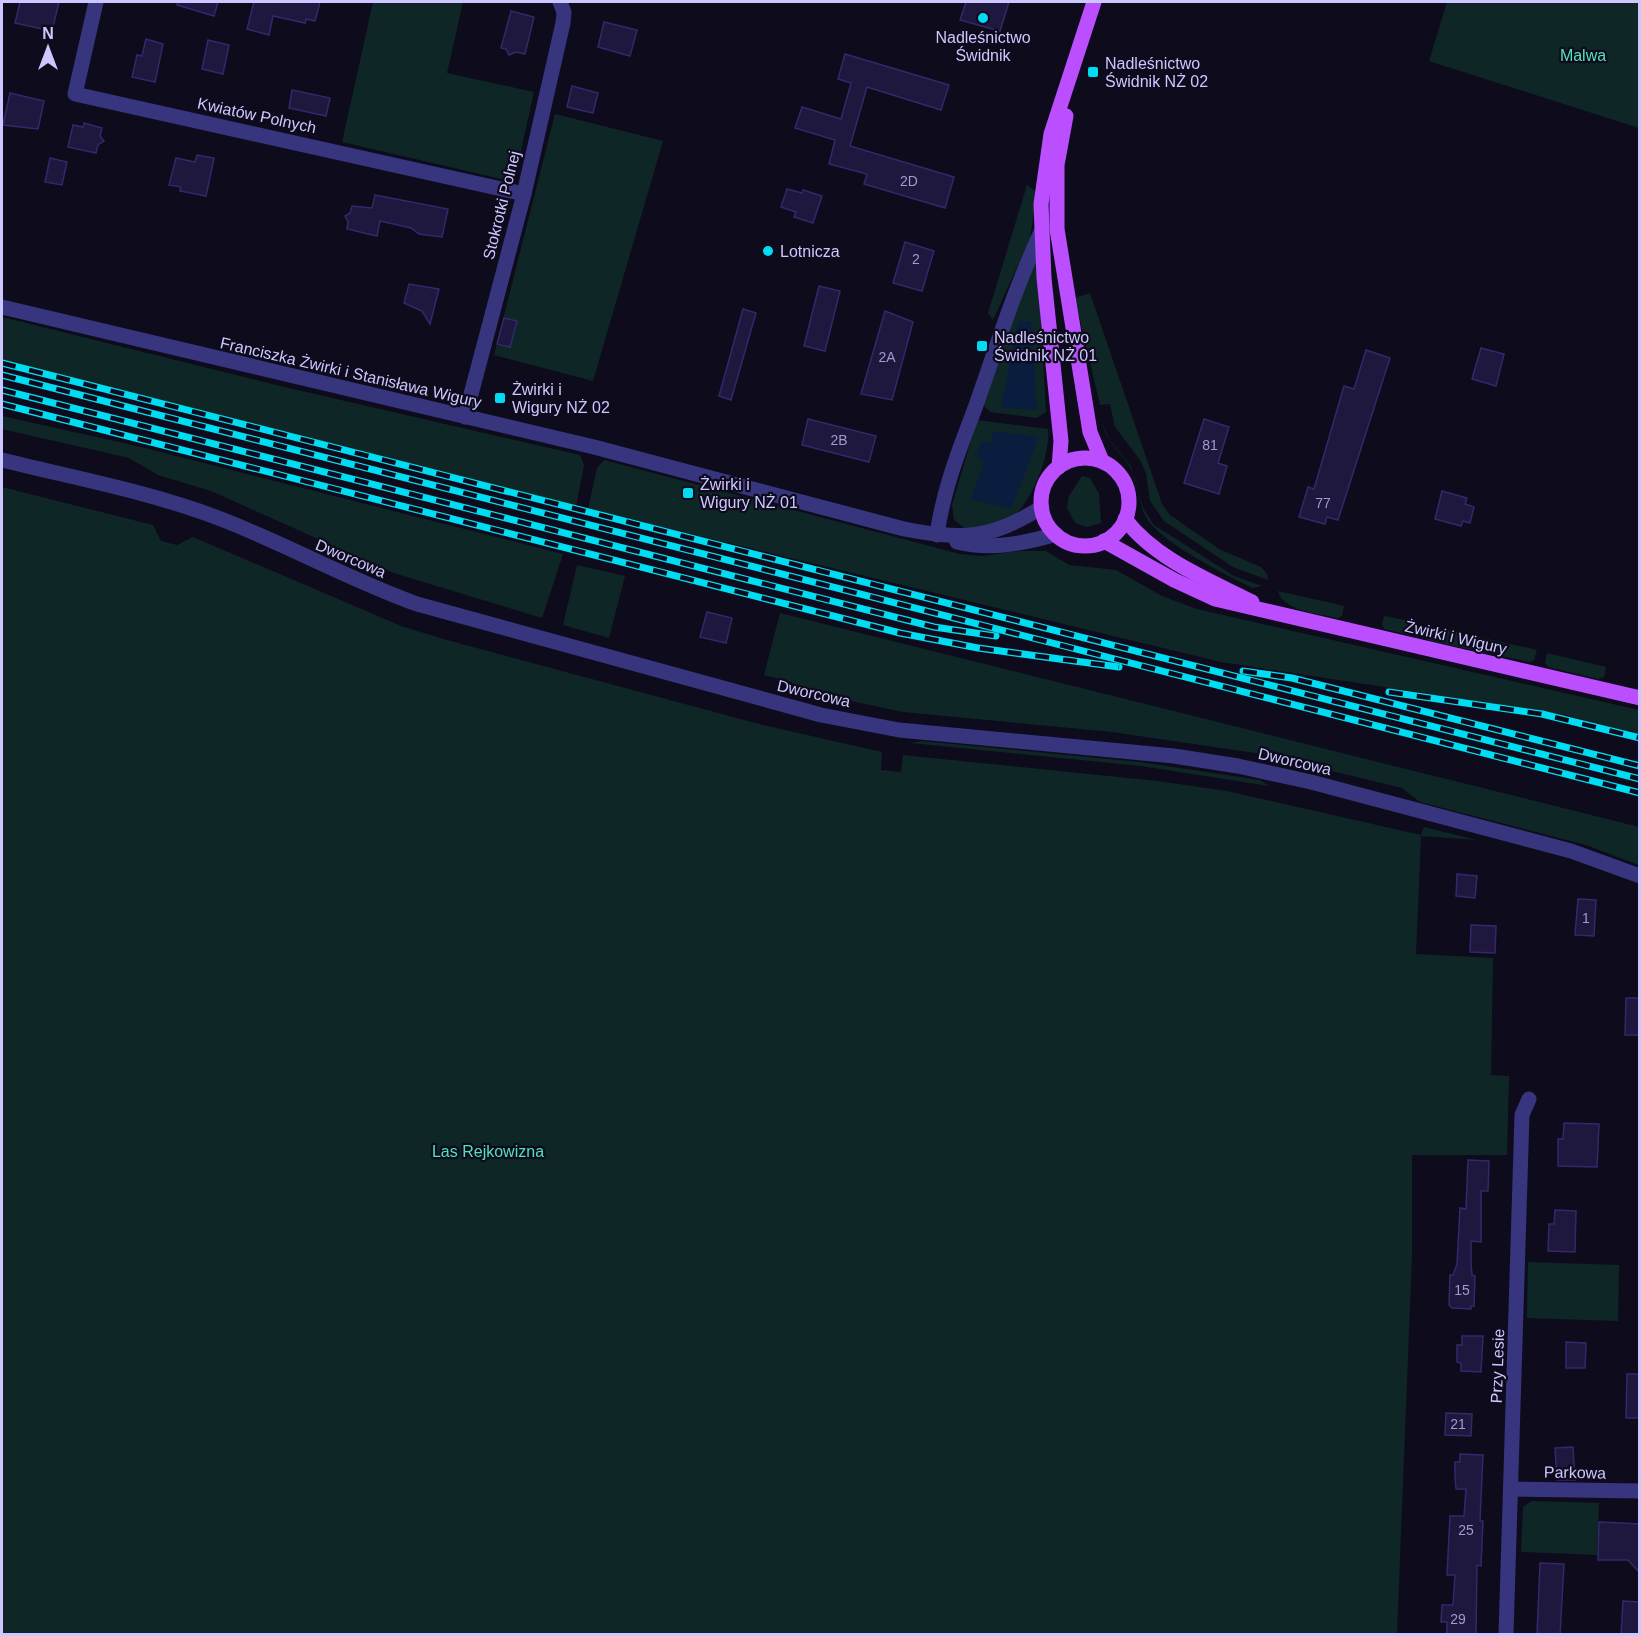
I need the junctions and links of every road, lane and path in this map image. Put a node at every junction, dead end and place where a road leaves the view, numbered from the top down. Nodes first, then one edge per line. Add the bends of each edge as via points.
1 (96, 2) edge
2 (560, 2) edge
3 (1094, 2) edge
4 (1073, 72) junction
5 (524, 194) junction
6 (1041, 232) junction
7 (2, 307) edge
8 (465, 417) junction
9 (2, 460) edge
10 (1102, 461) junction
11 (1059, 467) junction
12 (1042, 507) junction
13 (1125, 519) junction
14 (1056, 534) junction
15 (937, 535) junction
16 (1104, 541) junction
17 (1265, 609) junction
18 (1640, 698) edge
19 (1640, 876) edge
20 (1529, 1099) dead end
21 (1511, 1489) junction
22 (1640, 1491) edge
23 (1506, 1635) edge

1 - 5 street, Kwiatów Polnych via 75,94
2 - 5 street, Stokrotki Polnej via 563,23
3 - 4 main road
4 - 6 main road via 1064,90 1045,164
4 - 10 main road via 1057,165 1057,229 1090,432
5 - 8 street, Stokrotki Polnej
6 - 11 main road via 1061,441
6 - 15 street via 1009,306 966,428 944,494
7 - 8 street, Franciszka Żwirki i Stanisława Wigury
8 - 15 street, Franciszka Żwirki i Stanisława Wigury via 594,447 904,530
9 - 19 street, Dworcowa via 148,496 221,519 372,588 417,604 821,715 899,730 1174,756 1238,766 1487,827 1602,860
10 - 11 main road via 1077,459
10 - 13 main road via 1116,471 1125,485 1129,502
11 - 12 main road via 1045,484
12 - 14 main road
12 - 15 street via 995,532
13 - 16 main road via 1117,532
13 - 17 main road, Żwirki i Wigury via 1135,532 1163,553
14 - 15 street via 988,546
14 - 16 main road via 1078,545
16 - 17 main road, Żwirki i Wigury via 1202,594
17 - 18 main road, Żwirki i Wigury
20 - 21 street, Przy Lesie via 1522,1115
21 - 22 street, Parkowa
21 - 23 street, Przy Lesie

